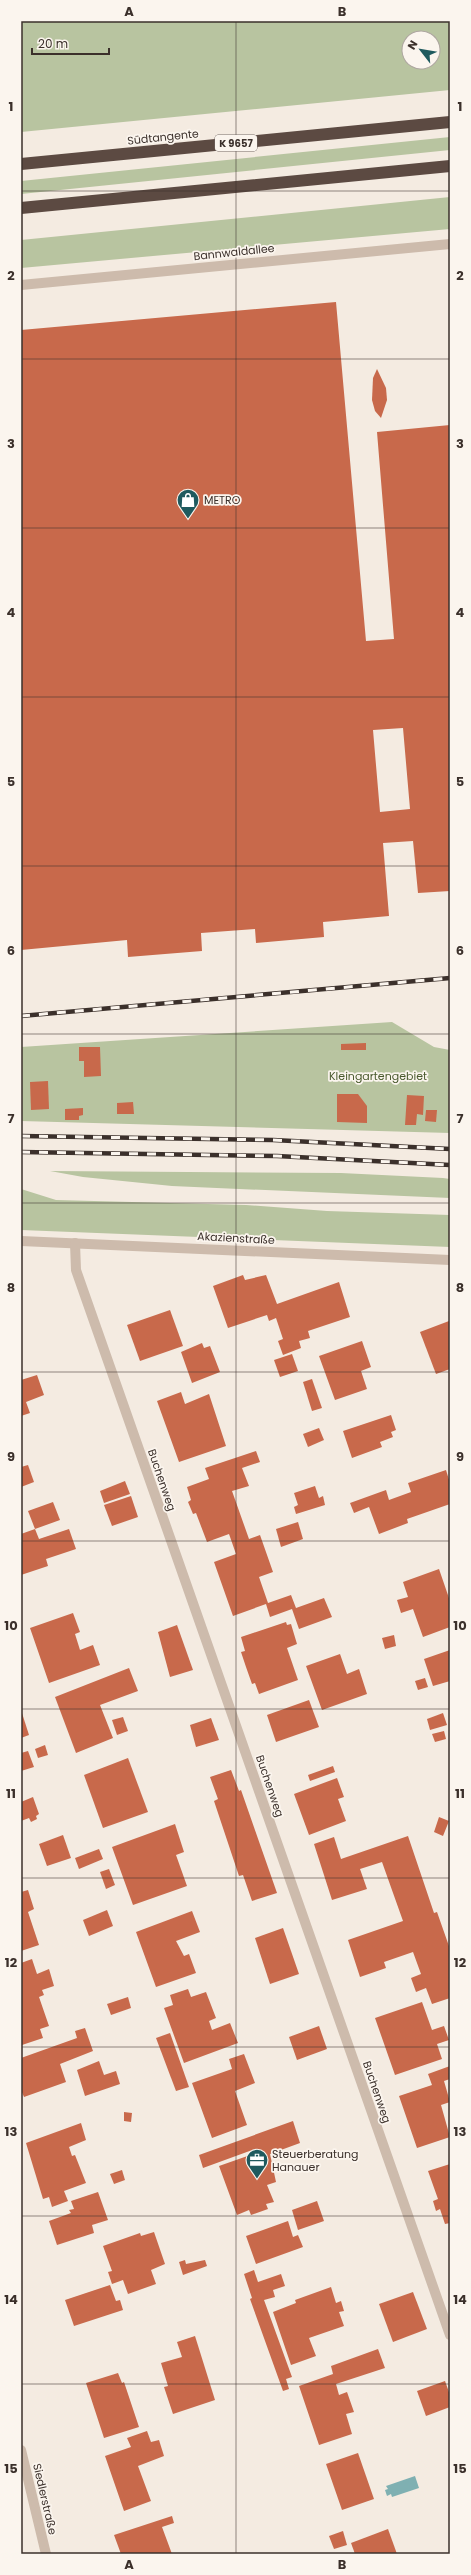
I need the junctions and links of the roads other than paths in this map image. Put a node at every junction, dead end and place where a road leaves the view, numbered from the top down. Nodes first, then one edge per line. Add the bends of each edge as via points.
1 (450, 122) edge
2 (21, 164) edge
3 (450, 166) edge
4 (21, 208) edge
5 (450, 244) edge
6 (21, 285) edge
7 (21, 1240) edge
8 (75, 1243) junction
9 (450, 1260) edge
10 (450, 2335) edge
11 (21, 2450) edge
12 (46, 2554) edge

1 - 2 highway, Südtangente / K 9657
3 - 4 highway
5 - 6 street, Bannwaldallee
7 - 8 street, Akazienstraße
8 - 9 street, Akazienstraße
8 - 10 street, Buchenweg via 76,1270
11 - 12 street, Siedlerstraße

